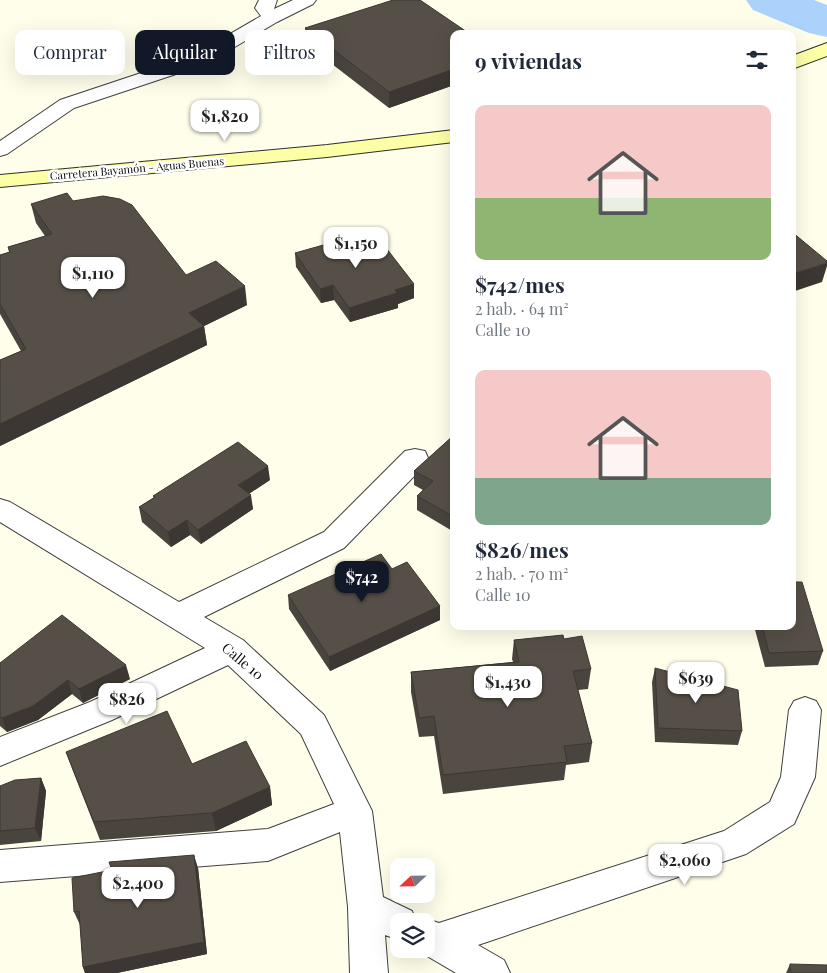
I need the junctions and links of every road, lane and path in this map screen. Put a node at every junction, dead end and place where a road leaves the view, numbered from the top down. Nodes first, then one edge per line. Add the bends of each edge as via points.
1 (307, 0) edge
2 (270, 9) edge
3 (821, 51) edge
4 (796, 61) edge
5 (450, 136) edge
6 (0, 150) edge
7 (0, 180) edge
8 (415, 458) dead end
9 (0, 509) edge
10 (177, 616) junction
11 (232, 649) junction
12 (805, 710) dead end
13 (0, 752) edge
14 (355, 811) junction
15 (0, 866) edge
16 (366, 907) junction
17 (390, 919) edge
18 (435, 938) edge
19 (435, 941) edge
20 (369, 973) edge
21 (491, 973) edge

1 - 2 street
2 - 6 street via 199,60 67,104
3 - 4 street
5 - 7 street, Carretera Bayamón - Aguas Buenas via 327,151
8 - 10 street via 334,540
9 - 10 street, Calle 10
10 - 11 street, Calle 10
11 - 13 street via 101,711
11 - 14 street, Calle 10 via 313,725
12 - 18 street via 798,777 782,813 734,843
14 - 15 street via 268,845
14 - 16 street, Calle 10
16 - 17 street
16 - 20 street, Calle 10
19 - 21 street

